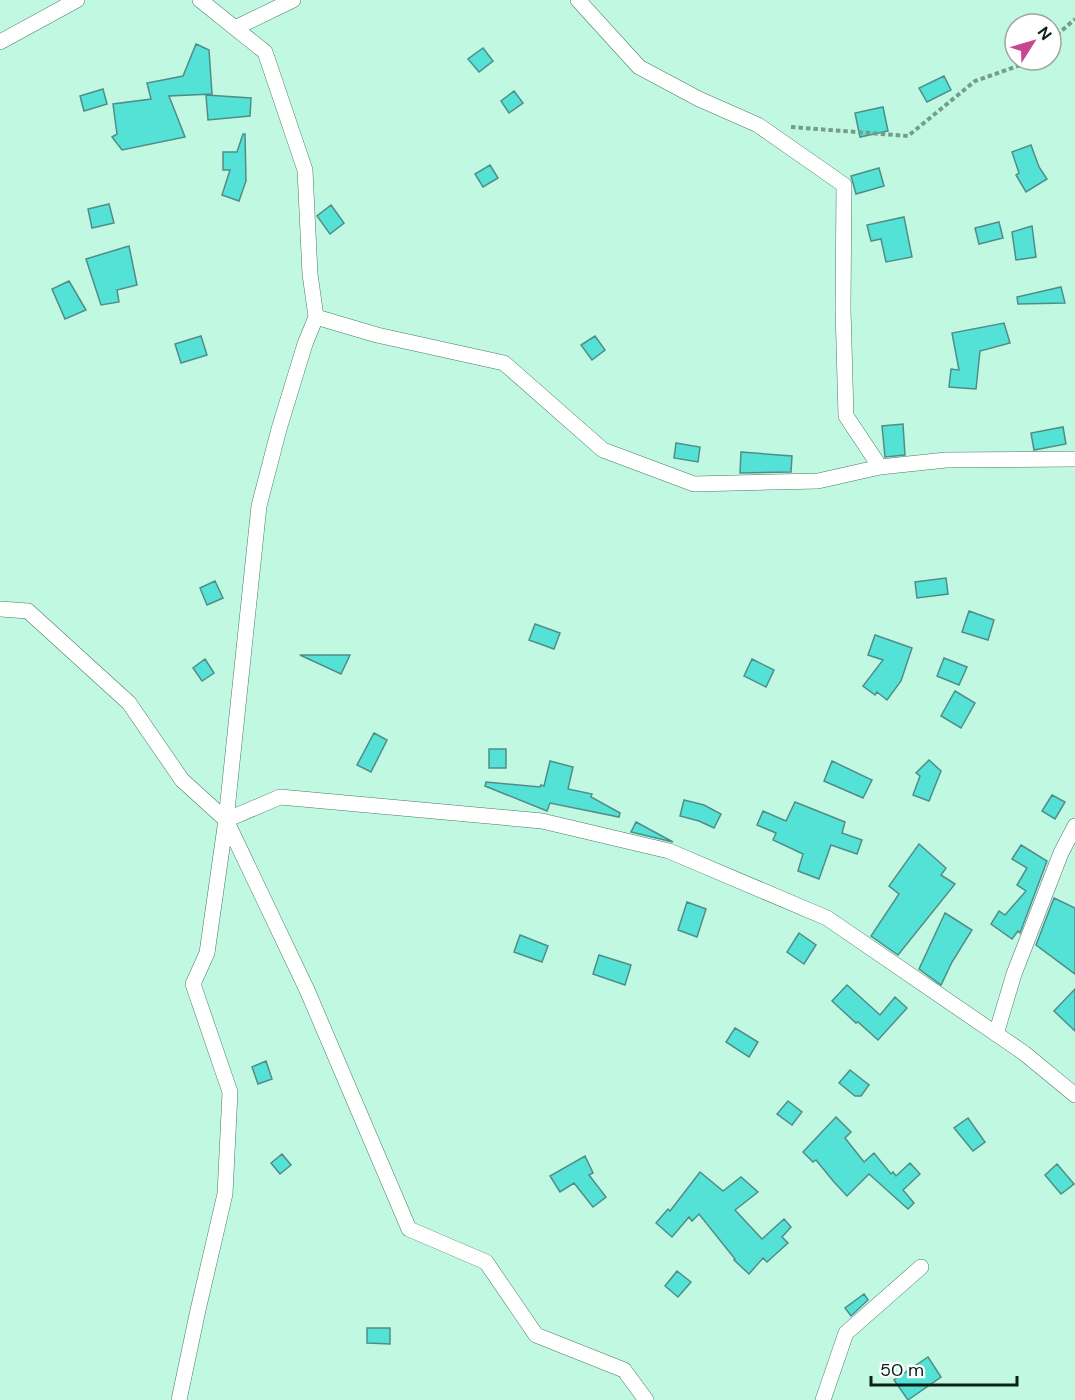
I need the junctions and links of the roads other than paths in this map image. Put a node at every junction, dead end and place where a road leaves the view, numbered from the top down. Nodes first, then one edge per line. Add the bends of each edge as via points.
1 (77, 0) edge
2 (200, 0) edge
3 (293, 0) edge
4 (578, 0) edge
5 (235, 28) junction
6 (0, 42) edge
7 (316, 317) junction
8 (1075, 459) edge
9 (880, 467) junction
10 (0, 609) edge
11 (226, 820) junction
12 (1075, 826) edge
13 (996, 1034) junction
14 (1075, 1095) edge
15 (921, 1267) dead end
16 (180, 1400) edge
17 (646, 1400) edge
18 (823, 1400) edge

1 - 6 street
2 - 5 street
3 - 5 street
4 - 9 street via 639,68 758,124 844,185 846,416
5 - 7 street via 265,52 305,170
7 - 9 street via 504,363 603,450 694,484 818,481
7 - 11 street via 279,429 259,506
8 - 9 street via 946,460
10 - 11 street via 28,611 129,703 182,780
11 - 13 street via 280,797 542,821 669,851 827,918
11 - 16 street via 207,953 193,984 230,1092 225,1194
11 - 17 street via 307,990 409,1228 486,1262 536,1335 624,1370
12 - 13 street via 1014,974
13 - 14 street
15 - 18 street via 846,1334

